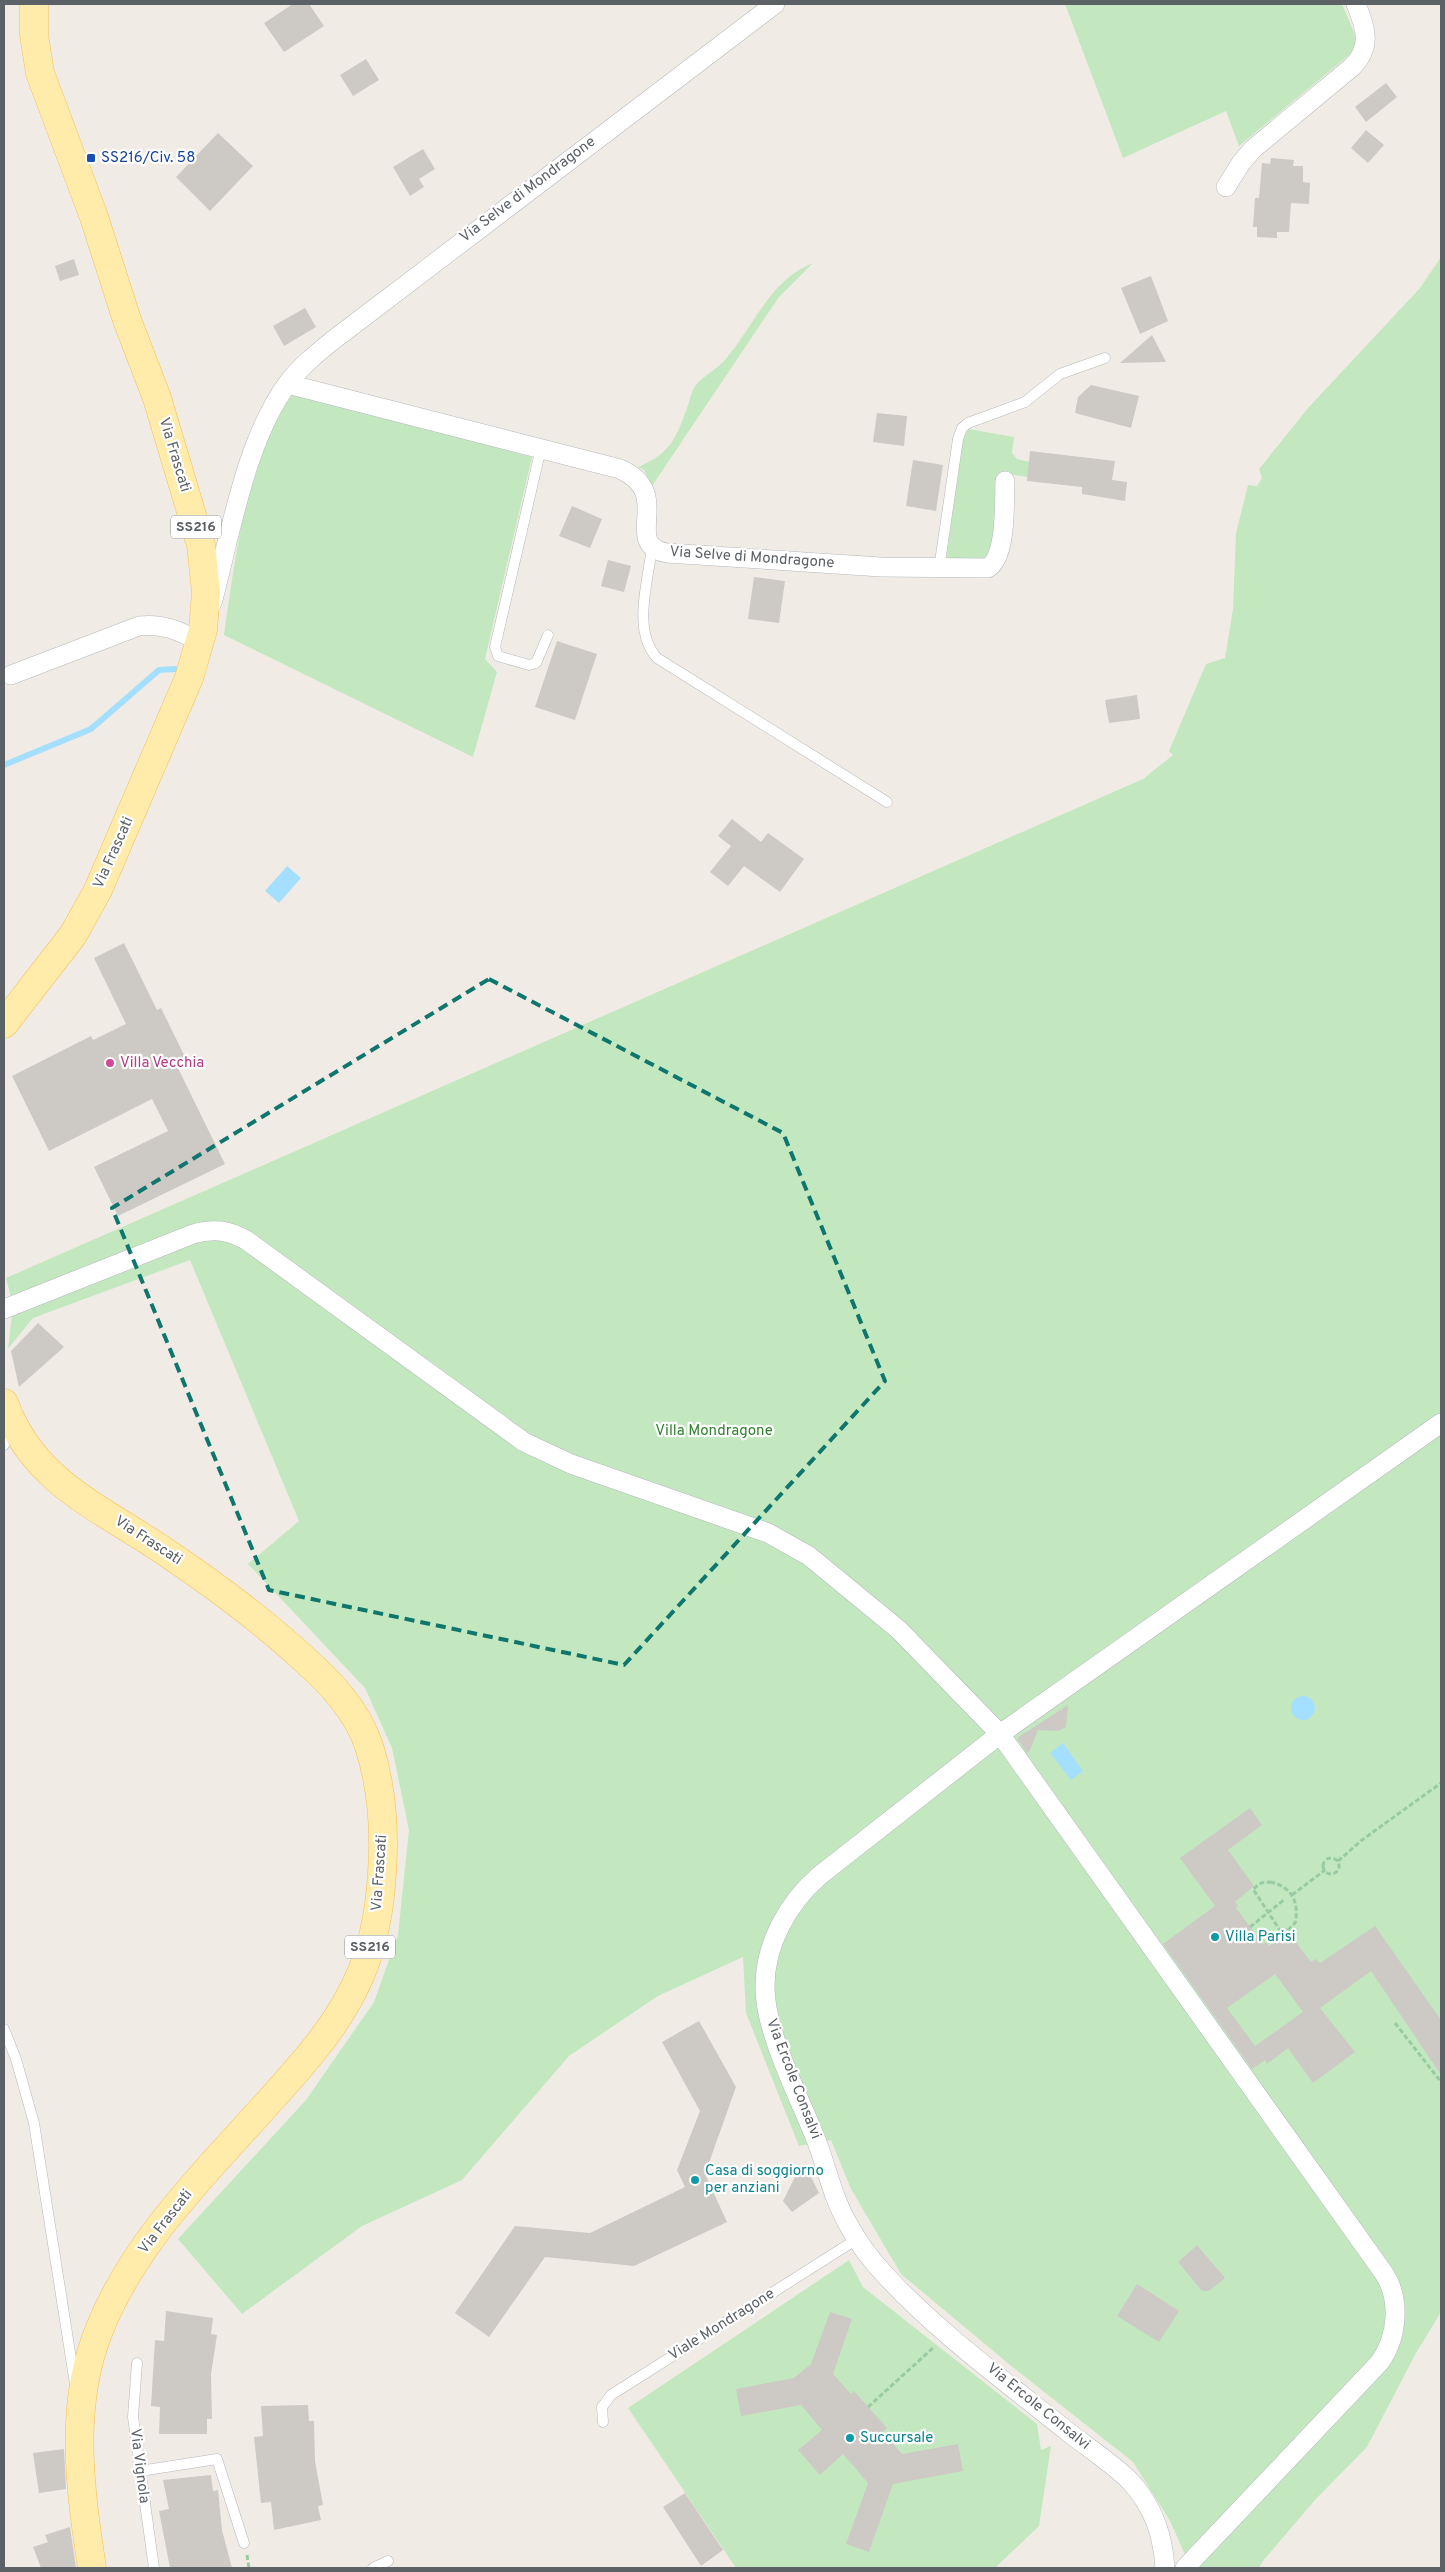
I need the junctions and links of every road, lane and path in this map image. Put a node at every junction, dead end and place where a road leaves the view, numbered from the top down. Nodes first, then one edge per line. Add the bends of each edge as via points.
1 (34, 4) edge
2 (775, 4) edge
3 (1356, 4) edge
4 (1226, 187) dead end
5 (1105, 358) dead end
6 (288, 384) junction
7 (541, 448) junction
8 (1005, 482) dead end
9 (652, 546) junction
10 (939, 569) junction
11 (548, 635) dead end
12 (200, 642) junction
13 (11, 674) dead end
14 (887, 802) dead end
15 (4, 1024) edge
16 (4, 1308) edge
17 (6, 1411) edge
18 (1441, 1423) edge
19 (4, 1445) edge
20 (1000, 1734) junction
21 (1441, 1783) edge
22 (1338, 1861) junction
23 (1324, 1870) junction
24 (1292, 1895) junction
25 (1285, 1900) dead end
26 (1268, 1912) junction
27 (1250, 1927) dead end
28 (1395, 2023) dead end
29 (4, 2029) edge
30 (1441, 2082) edge
31 (857, 2239) junction
32 (948, 2334) junction
33 (137, 2363) dead end
34 (868, 2407) dead end
35 (80, 2414) junction
36 (603, 2422) dead end
37 (140, 2471) junction
38 (244, 2542) dead end
39 (388, 2561) dead end
40 (92, 2568) edge
41 (154, 2568) edge
42 (374, 2568) edge
43 (1165, 2568) edge
44 (1185, 2568) edge

1 - 12 main road, Via Frascati / SS216 via 34,35 40,73 157,398 201,544 206,592
2 - 6 street, Via Selve di Mondragone via 332,340
3 - 4 street via 1366,35 1366,46 1361,56 1253,150
5 - 10 lane via 1060,374 1033,397 973,420 962,428
6 - 7 street, Via Selve di Mondragone
6 - 12 street, Via Selve di Mondragone via 262,429 252,455
7 - 9 street, Via Selve di Mondragone via 612,466 637,479 648,499 645,528
7 - 11 lane via 495,647 498,656 529,665 536,663
8 - 10 street, Via Selve di Mondragone via 1001,545 993,565 979,569
9 - 10 street, Via Selve di Mondragone via 667,553
9 - 14 lane via 642,628 647,645 657,658
12 - 13 street via 176,628 155,624 139,626
12 - 15 main road, Via Frascati / SS216 via 175,714 90,908
16 - 20 street via 202,1231 219,1230 241,1237 524,1442 577,1466 749,1524 797,1549 886,1617
17 - 19 lane
17 - 35 main road, Via Frascati / SS216 via 29,1452 56,1480 225,1593 267,1626 333,1687 356,1717 368,1744 383,1824 377,1922 352,1993 308,2058 163,2222 136,2261 96,2337
18 - 20 street, Via Ercole Consalvi
20 - 31 street, Via Ercole Consalvi via 809,1885 782,1922 768,1959 764,1986 772,2028 841,2210
20 - 44 street via 1383,2272 1393,2293 1392,2336 1380,2362
21 - 22 path
22 - 23 path via 1328,1859 1323,1865
22 - 23 path via 1336,1873
23 - 24 path
24 - 26 path via 1297,1914 1295,1923 1283,1935
24 - 26 path via 1278,1884 1260,1883 1252,1889
25 - 26 path
26 - 27 path
28 - 30 path
29 - 35 lane via 16,2058 34,2123
31 - 32 street, Via Ercole Consalvi via 886,2276
31 - 36 lane, Viale Mondragone via 611,2395 602,2407
32 - 34 path
32 - 43 street, Via Ercole Consalvi via 1130,2481 1146,2500 1157,2524
33 - 37 lane, Via Vignola via 133,2417
35 - 40 main road, Via Frascati / SS216 via 81,2486
37 - 38 lane via 217,2460
37 - 41 lane, Via Vignola
39 - 42 lane

